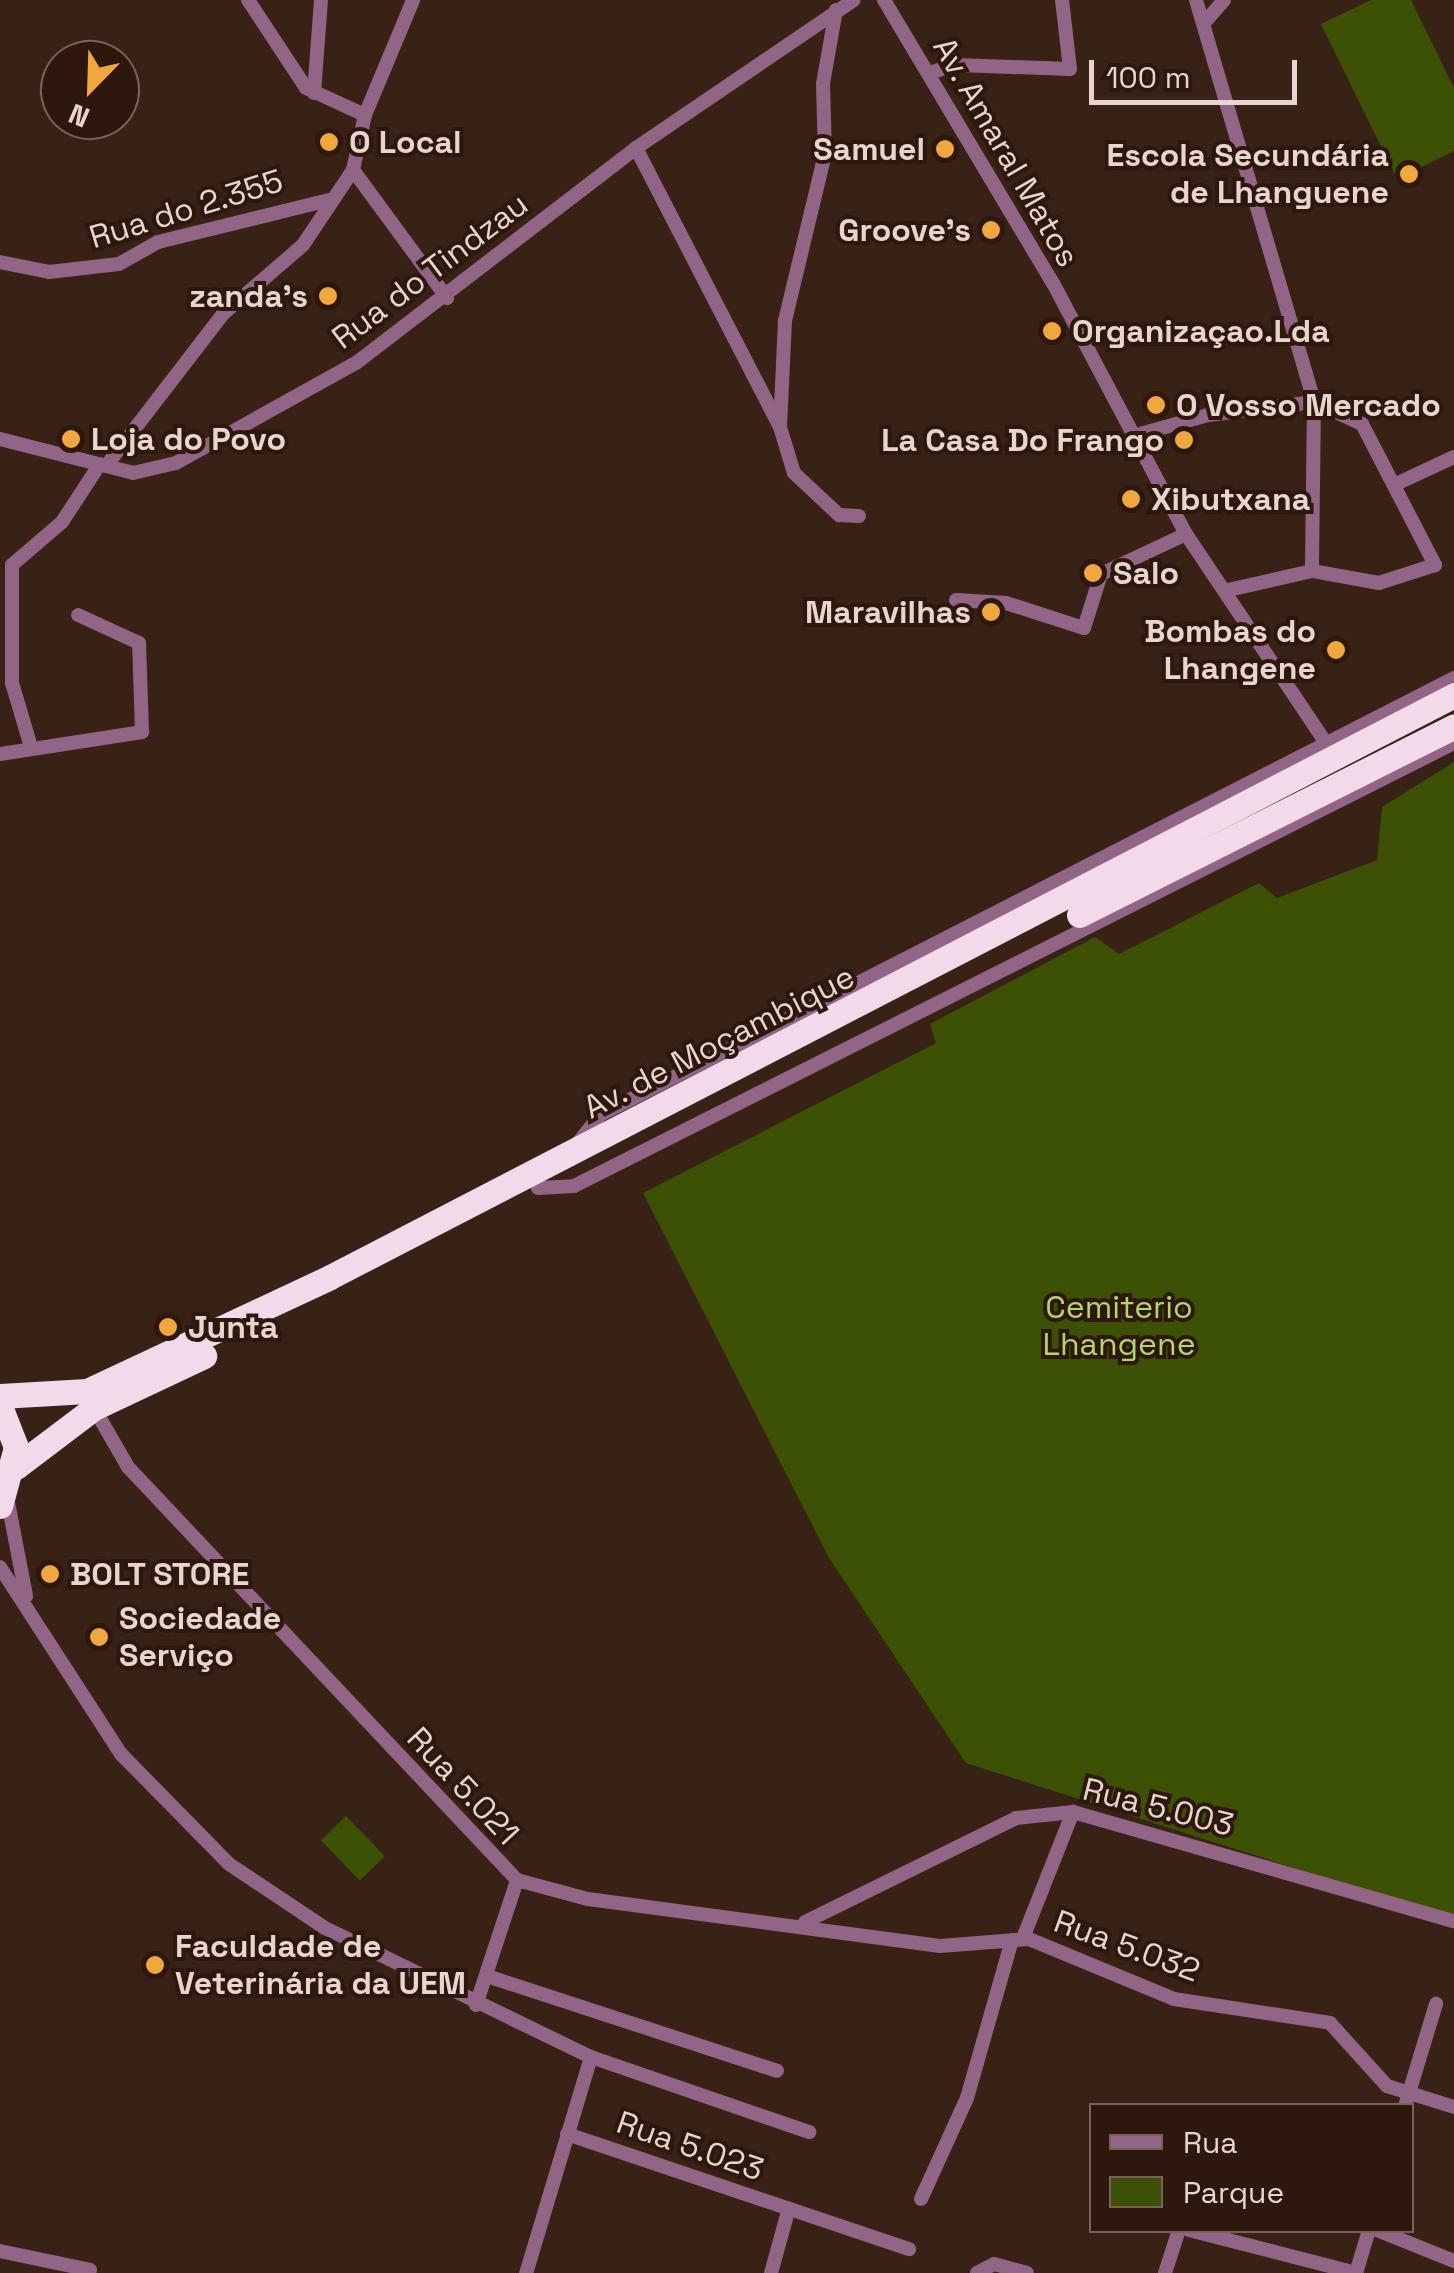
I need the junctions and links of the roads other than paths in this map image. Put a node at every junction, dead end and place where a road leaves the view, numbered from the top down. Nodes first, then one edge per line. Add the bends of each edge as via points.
1 (248, 0) edge
2 (321, 0) edge
3 (413, 0) edge
4 (854, 0) edge
5 (884, 0) edge
6 (1062, 0) edge
7 (1196, 0) edge
8 (1224, 0) edge
9 (838, 5) edge
10 (1205, 22) junction
11 (929, 74) junction
12 (314, 93) junction
13 (365, 115) junction
14 (636, 148) junction
15 (348, 174) junction
16 (329, 200) junction
17 (0, 262) edge
18 (447, 298) junction
19 (1314, 402) junction
20 (780, 427) junction
21 (1133, 436) junction
22 (0, 438) edge
23 (1454, 458) edge
24 (103, 465) junction
25 (1396, 484) junction
26 (859, 516) dead end
27 (1186, 534) junction
28 (1312, 571) junction
29 (1224, 591) junction
30 (956, 600) dead end
31 (78, 615) dead end
32 (1453, 690) edge
33 (1454, 726) edge
34 (1326, 743) junction
35 (1454, 743) edge
36 (31, 747) junction
37 (0, 754) edge
38 (570, 1154) junction
39 (538, 1188) junction
40 (0, 1396) edge
41 (0, 1406) edge
42 (94, 1408) junction
43 (16, 1467) junction
44 (4, 1501) edge
45 (0, 1567) edge
46 (34, 1616) junction
47 (1073, 1812) junction
48 (517, 1880) junction
49 (1454, 1921) edge
50 (804, 1922) junction
51 (1018, 1939) junction
52 (487, 1976) junction
53 (1436, 2004) dead end
54 (476, 2005) junction
55 (591, 2056) junction
56 (777, 2071) dead end
57 (1407, 2099) edge
58 (1454, 2107) edge
59 (809, 2132) dead end
60 (567, 2134) junction
61 (921, 2199) dead end
62 (789, 2208) junction
63 (1179, 2233) edge
64 (1202, 2233) edge
65 (1368, 2233) edge
66 (1386, 2233) edge
67 (909, 2249) dead end
68 (0, 2251) edge
69 (1454, 2260) edge
70 (90, 2270) dead end
71 (527, 2273) edge
72 (771, 2273) edge
73 (977, 2273) edge
74 (1027, 2273) edge
75 (1165, 2273) edge
76 (1357, 2273) edge

1 - 12 street
2 - 12 street
3 - 13 street
4 - 9 street, Rua do Tindzau
5 - 11 street, Av. Amaral Matos
6 - 11 street via 1070,69 956,64
7 - 10 street
8 - 10 street
9 - 14 street, Rua do Tindzau
9 - 20 street via 823,84 825,154 785,322
10 - 19 street
11 - 21 street, Av. Amaral Matos
12 - 13 street
13 - 15 street
14 - 18 street, Rua do Tindzau
14 - 20 street
15 - 16 street
15 - 18 street
16 - 17 street, Rua do 2.355 via 158,242 118,264 49,272
16 - 24 street via 303,245 192,349
18 - 24 street, Rua do Tindzau via 342,372 176,464 133,473
19 - 21 street via 1208,415
19 - 25 street via 1362,424
19 - 28 street
20 - 26 street via 794,473 839,515
21 - 27 street, Av. Amaral Matos
22 - 24 street, Rua do Tindzau
23 - 25 street
24 - 36 street via 62,522 12,566 12,683
25 - 28 street via 1435,565 1379,583
27 - 29 street, Av. Amaral Matos
27 - 30 street via 1101,574 1084,628 1006,603
28 - 29 street
29 - 34 street, Av. Amaral Matos
31 - 36 street via 138,643 144,728
32 - 34 street
32 - 38 highway, Av. de Moçambique
33 - 39 highway, Av. de Moçambique
34 - 38 street via 600,1114
35 - 39 street via 574,1186
36 - 37 street
38 - 40 highway, Av. de Moçambique via 87,1391
39 - 42 highway, Av. de Moçambique
41 - 43 highway
42 - 43 highway, Av. de Moçambique
42 - 48 street, Rua 5.021 via 128,1468
43 - 44 highway
44 - 46 street
45 - 46 street
46 - 54 street via 121,1754 230,1864 326,1928
47 - 49 street, Rua 5.003
47 - 50 street, Rua 5.003 via 1016,1818
47 - 51 street
48 - 50 street, Rua 5.032 via 588,1900
48 - 52 street, Rua 5.021
50 - 51 street, Rua 5.032 via 954,1947
51 - 57 street, Rua 5.032 via 1174,1998 1330,2023 1374,2075
51 - 61 street via 967,2098
52 - 54 street, Rua 5.021
52 - 56 street
53 - 57 street
54 - 55 street
55 - 59 street
55 - 60 street
57 - 58 street, Rua 5.032
60 - 62 street, Rua 5.023
60 - 71 street
62 - 67 street
62 - 72 street, Rua 5.023
63 - 75 street
64 - 76 street
65 - 76 street
66 - 69 street
68 - 70 street
73 - 74 street via 994,2264

